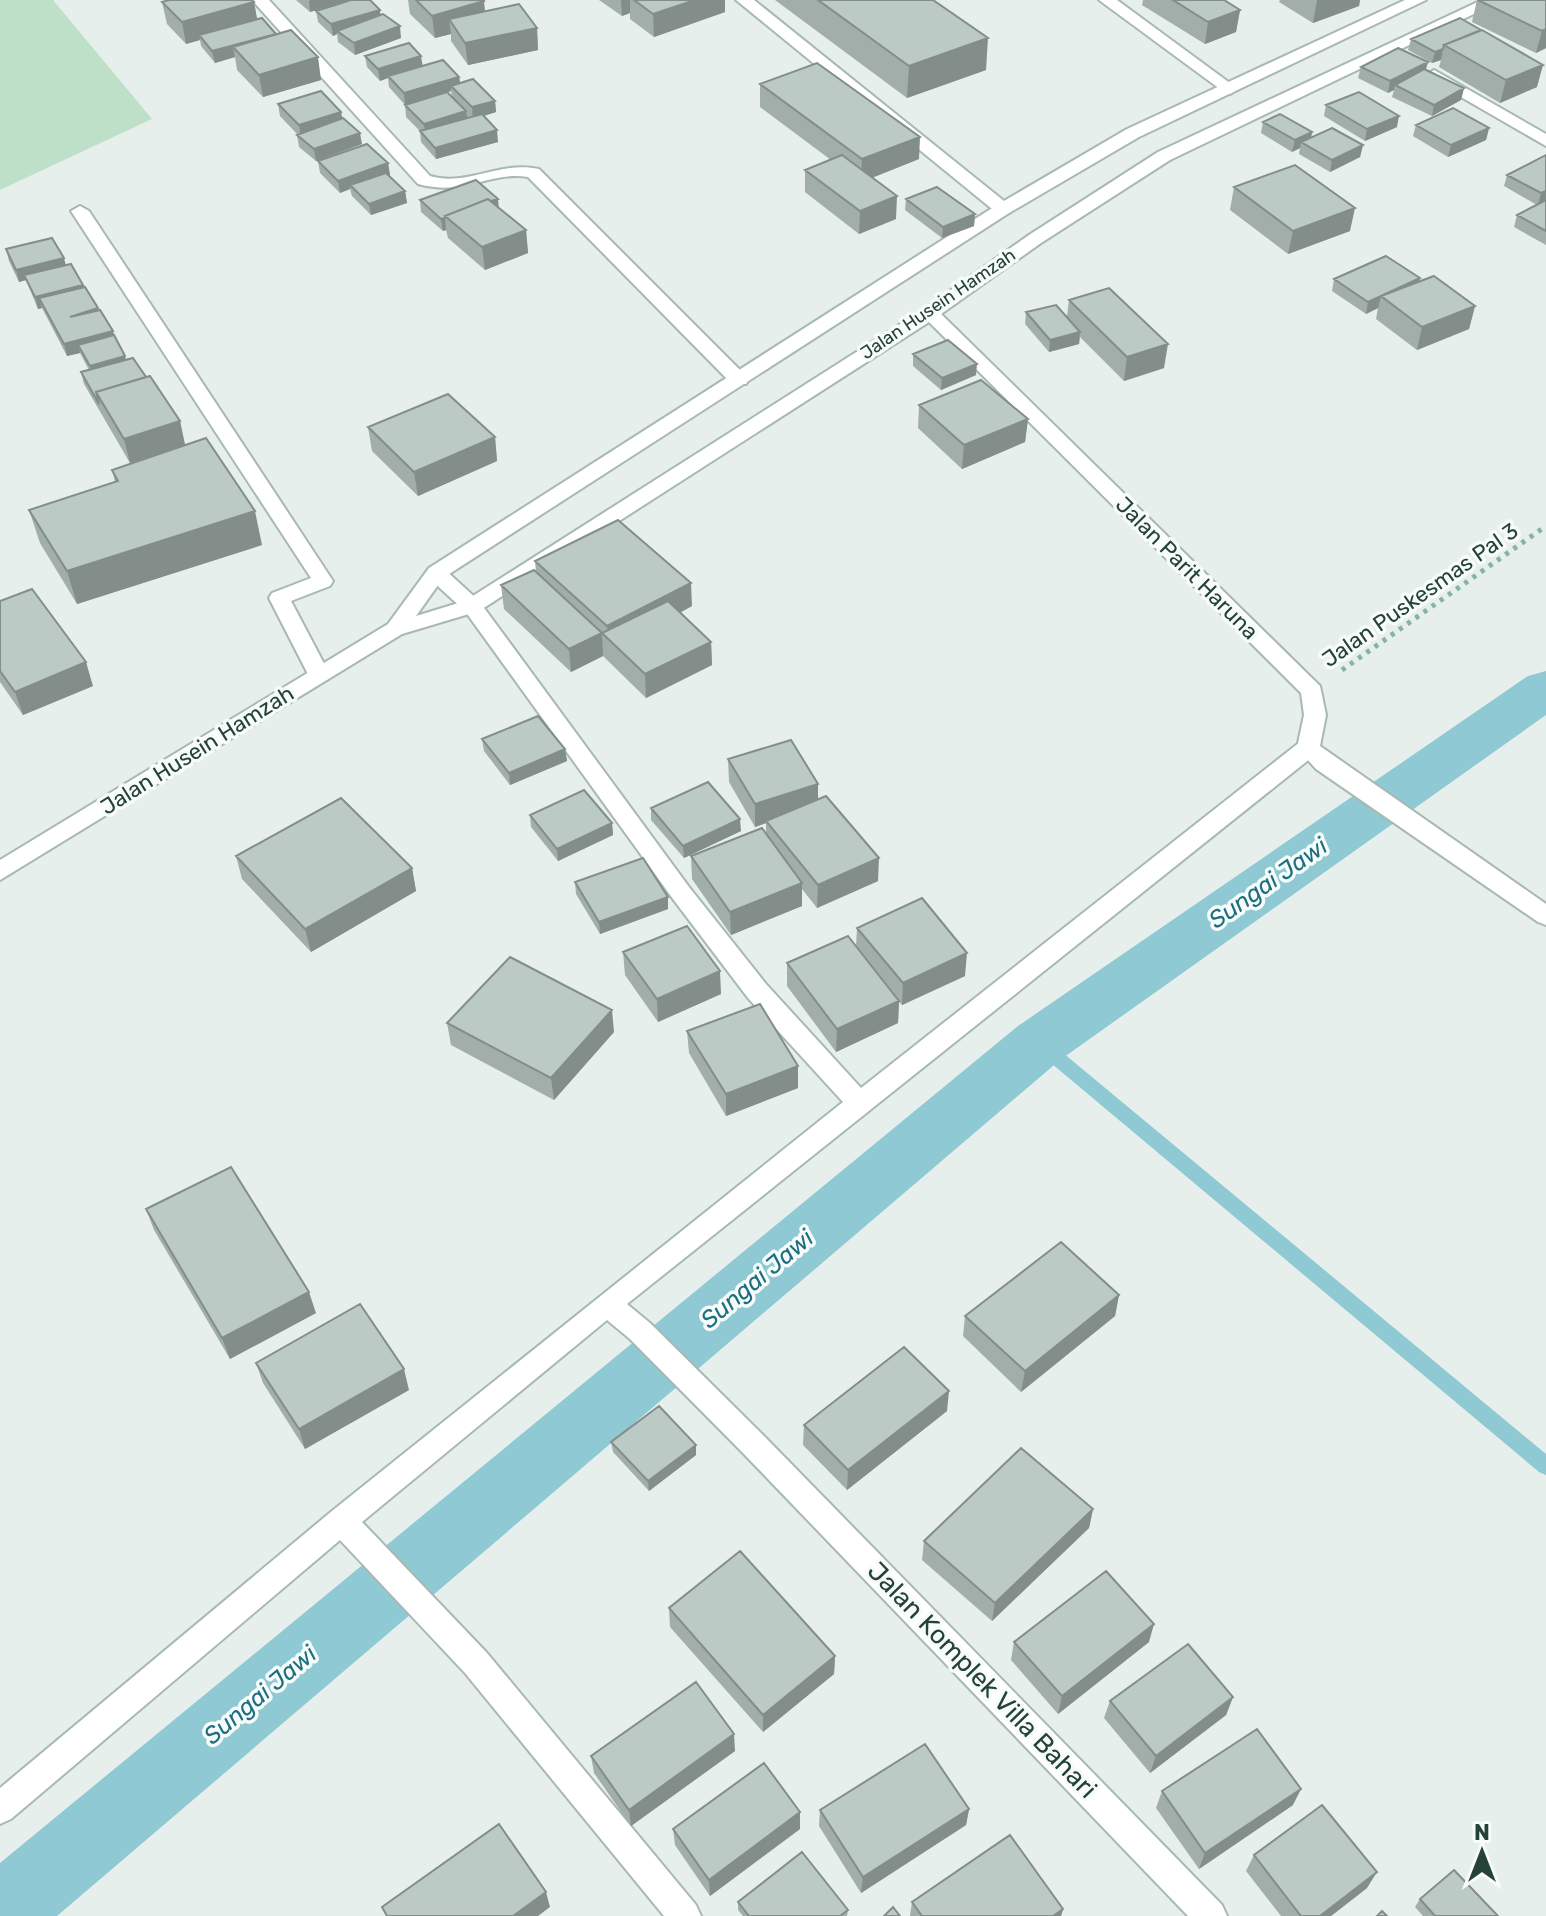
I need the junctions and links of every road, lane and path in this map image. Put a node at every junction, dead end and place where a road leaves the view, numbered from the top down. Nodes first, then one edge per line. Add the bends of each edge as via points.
1 (260, 0) edge
2 (744, 0) edge
3 (1107, 0) edge
4 (1418, 0) edge
5 (1495, 0) edge
6 (1388, 48) junction
7 (1230, 89) junction
8 (1546, 141) edge
9 (1003, 209) junction
10 (80, 211) dead end
11 (930, 313) junction
12 (739, 380) junction
13 (1546, 526) edge
14 (436, 573) junction
15 (472, 606) junction
16 (395, 629) junction
17 (319, 675) junction
18 (1312, 691) junction
19 (1316, 756) junction
20 (0, 871) edge
21 (1546, 916) edge
22 (861, 1105) junction
23 (607, 1304) junction
24 (342, 1520) junction
25 (0, 1808) edge
26 (685, 1916) edge
27 (1211, 1916) edge

1 - 12 street via 424,180 453,187 514,171 533,173
2 - 9 street
3 - 7 street
4 - 7 street, Jalan Husein Hamzah
5 - 6 street, Jalan Husein Hamzah
6 - 8 street
6 - 11 street, Jalan Husein Hamzah via 1164,156
7 - 9 street, Jalan Husein Hamzah via 1133,133
9 - 12 street, Jalan Husein Hamzah
10 - 17 street via 323,581 279,598
11 - 15 street, Jalan Husein Hamzah
11 - 18 street, Jalan Parit Haruna
12 - 14 street, Jalan Husein Hamzah
13 - 18 path, Jalan Puskesmas Pal 3
14 - 15 street
14 - 16 street, Jalan Husein Hamzah
15 - 16 street, Jalan Husein Hamzah
15 - 22 street via 757,991
16 - 17 street, Jalan Husein Hamzah
17 - 20 street, Jalan Husein Hamzah
18 - 19 street
19 - 21 street
19 - 22 street
22 - 23 street
23 - 24 street
23 - 27 street, Jalan Komplek Villa Bahari via 753,1444
24 - 25 street
24 - 26 street via 476,1663

